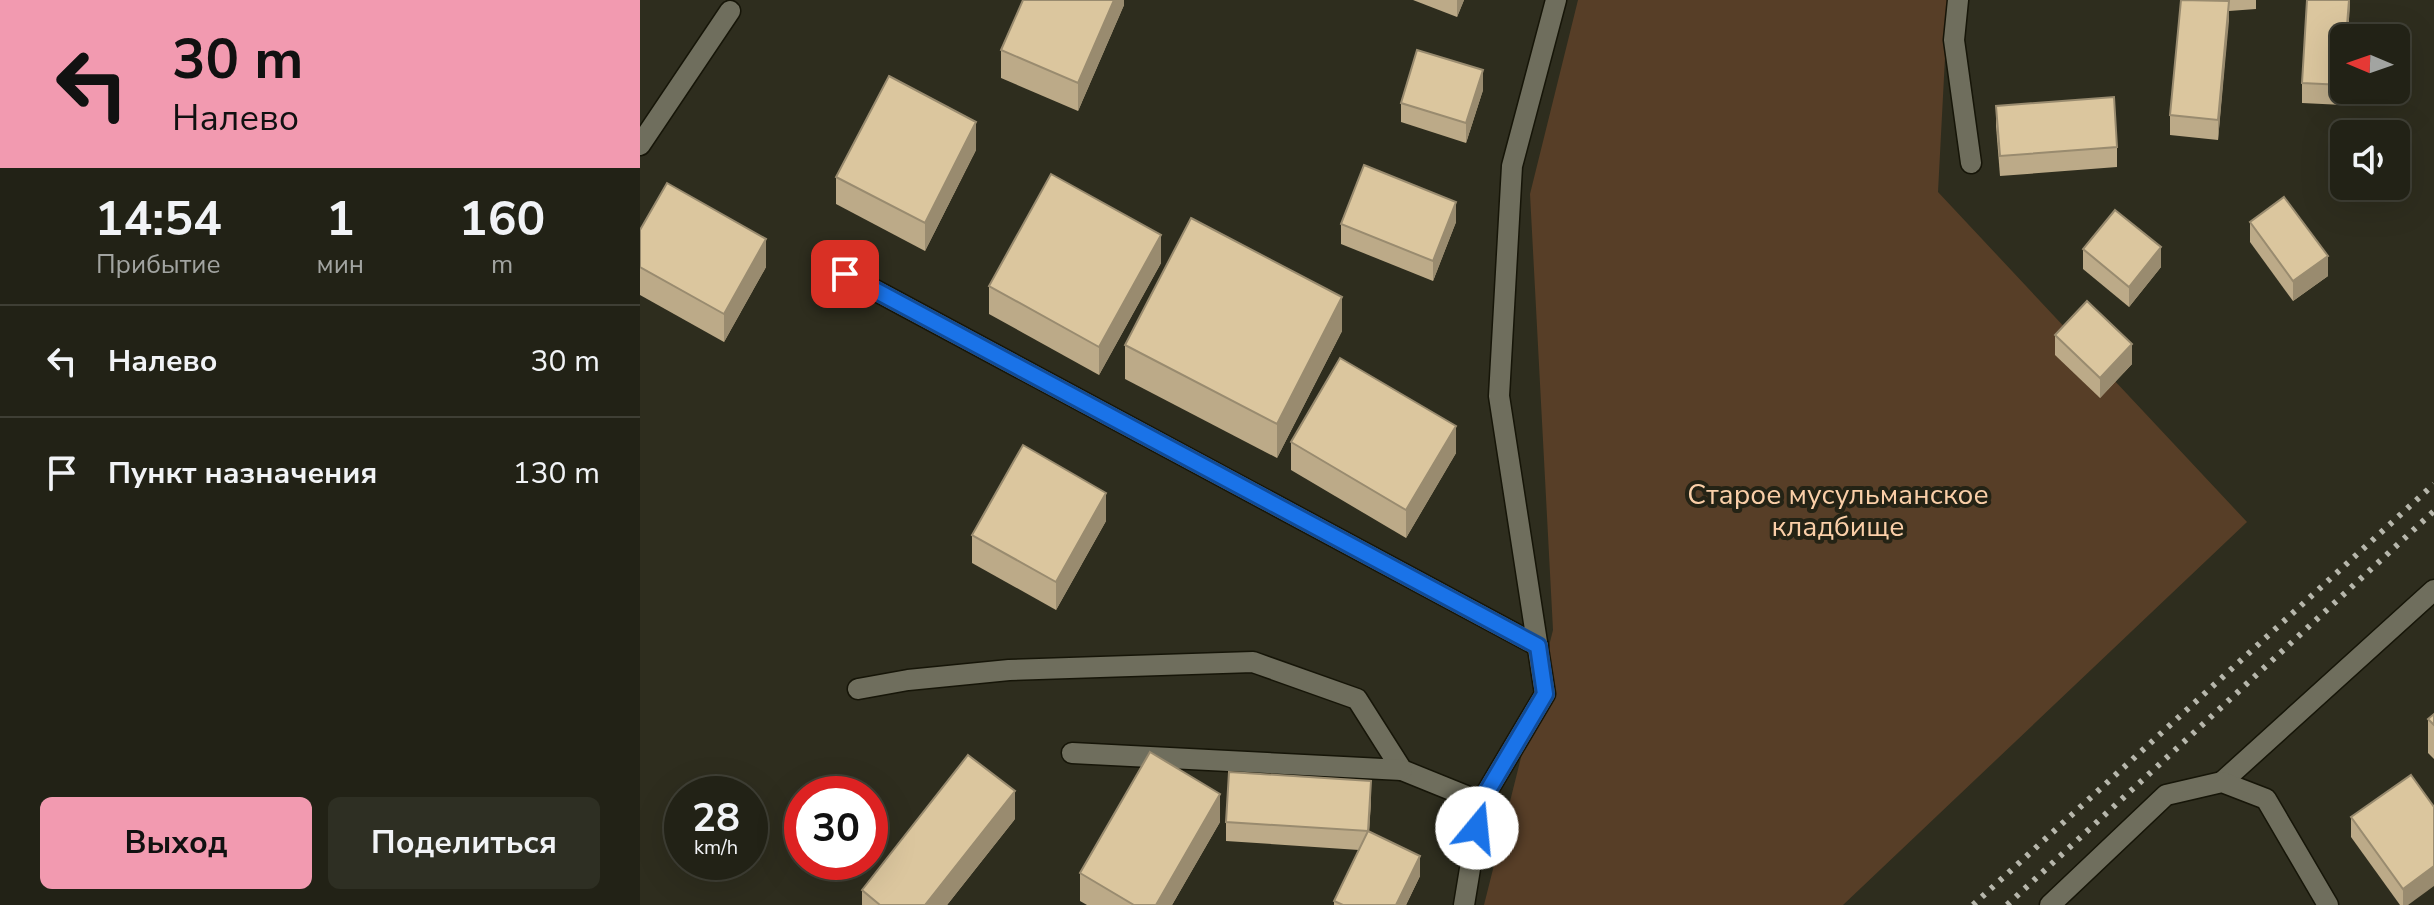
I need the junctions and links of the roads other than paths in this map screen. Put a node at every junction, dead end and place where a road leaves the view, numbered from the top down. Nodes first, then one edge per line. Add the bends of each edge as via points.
1 (1556, 0) edge
2 (1958, 0) edge
3 (730, 11) dead end
4 (640, 145) edge
5 (1971, 163) dead end
6 (845, 274) dead end
7 (2434, 590) edge
8 (1538, 646) junction
9 (858, 689) dead end
10 (1072, 753) dead end
11 (1402, 770) junction
12 (2222, 782) junction
13 (1481, 802) junction
14 (1464, 905) edge
15 (2050, 905) edge
16 (2328, 905) edge

1 - 8 street via 1512,166 1499,396
2 - 5 street via 1954,40
3 - 4 street
6 - 8 street
7 - 12 street
8 - 13 street via 1545,694
9 - 11 street via 1009,670 1253,662 1357,699
10 - 11 street
11 - 13 street
12 - 15 street via 2166,795
12 - 16 street via 2266,799
13 - 14 street

